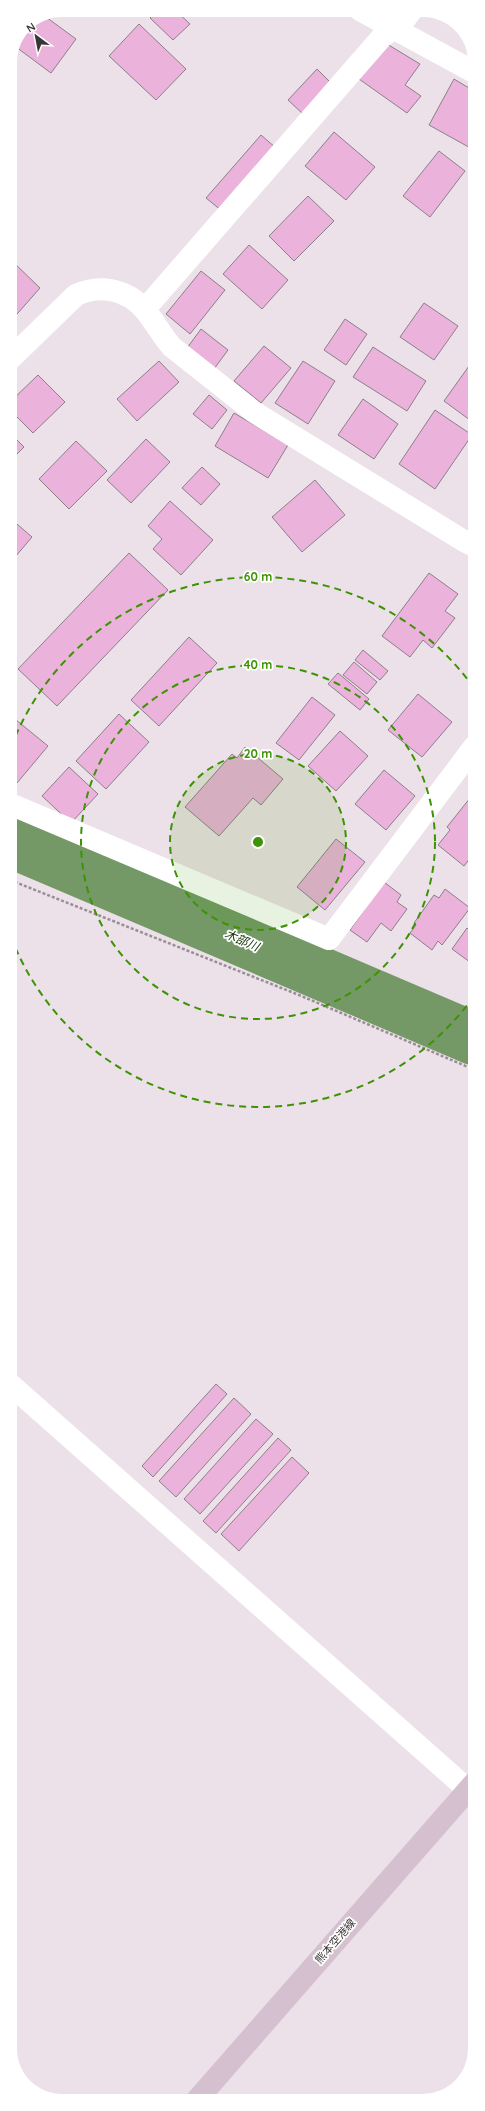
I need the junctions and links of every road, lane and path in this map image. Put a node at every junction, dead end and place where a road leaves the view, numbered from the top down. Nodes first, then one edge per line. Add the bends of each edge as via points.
1 (372, 17) edge
2 (407, 17) edge
3 (392, 28) junction
4 (468, 69) edge
5 (145, 310) junction
6 (17, 352) edge
7 (468, 544) edge
8 (468, 755) edge
9 (17, 807) edge
10 (17, 883) edge
11 (468, 1067) edge
12 (17, 1390) edge
13 (468, 1785) edge
14 (468, 1794) edge
15 (202, 2094) edge

1 - 3 street
2 - 3 street
3 - 4 street
3 - 5 street
5 - 6 street via 125,295 109,289 89,289 76,295
5 - 7 street via 172,347 254,412
8 - 9 street via 330,939
10 - 11 path via 299,995
12 - 13 street
14 - 15 main road, 熊本空港線

